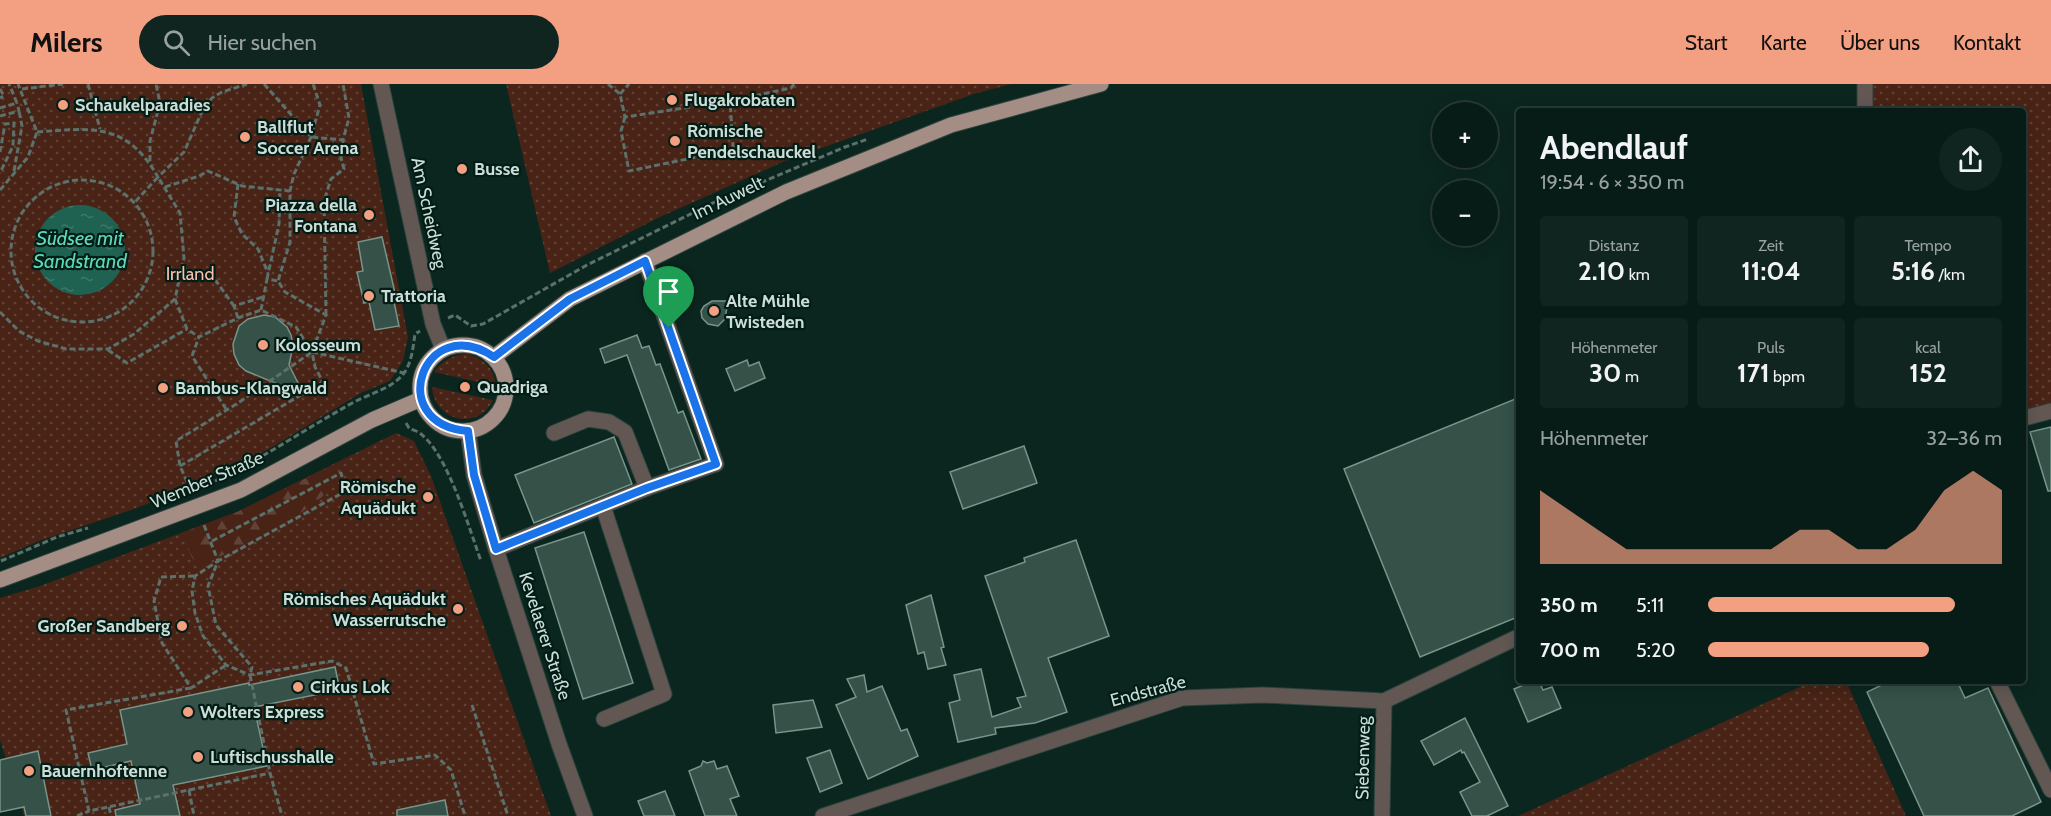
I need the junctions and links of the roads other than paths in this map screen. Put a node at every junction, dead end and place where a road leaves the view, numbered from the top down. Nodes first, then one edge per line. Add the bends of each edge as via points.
1 (381, 84) edge
2 (1101, 84) edge
3 (1865, 84) edge
4 (1865, 108) edge
5 (645, 261) junction
6 (443, 349) junction
7 (494, 357) junction
8 (421, 399) junction
9 (2051, 411) edge
10 (2026, 417) edge
11 (468, 431) junction
12 (554, 433) dead end
13 (647, 488) junction
14 (603, 506) junction
15 (496, 549) junction
16 (0, 580) edge
17 (1516, 638) edge
18 (1998, 684) edge
19 (1384, 701) junction
20 (604, 719) dead end
21 (2051, 790) edge
22 (585, 816) edge
23 (822, 816) edge
24 (1382, 816) edge

1 - 6 street, Am Scheidweg via 433,324
2 - 5 main road, Im Auwelt via 951,125 786,192
3 - 4 street
5 - 7 main road, Im Auwelt via 570,299
5 - 13 street via 716,464
6 - 7 main road via 468,345
6 - 8 main road via 430,359 423,372
7 - 11 main road via 506,381 506,396 492,420
8 - 11 main road via 440,424
8 - 16 main road, Wember Straße via 372,420 241,490
9 - 10 street
11 - 15 street, Kevelaerer Straße via 474,475
12 - 13 street via 588,419 609,422 625,432
13 - 14 street
14 - 15 street
14 - 20 street via 664,694
15 - 22 street, Kevelaerer Straße
17 - 19 street, Endstraße
18 - 21 street
19 - 23 street, Endstraße via 1263,695 1182,698
19 - 24 street, Siebenweg

